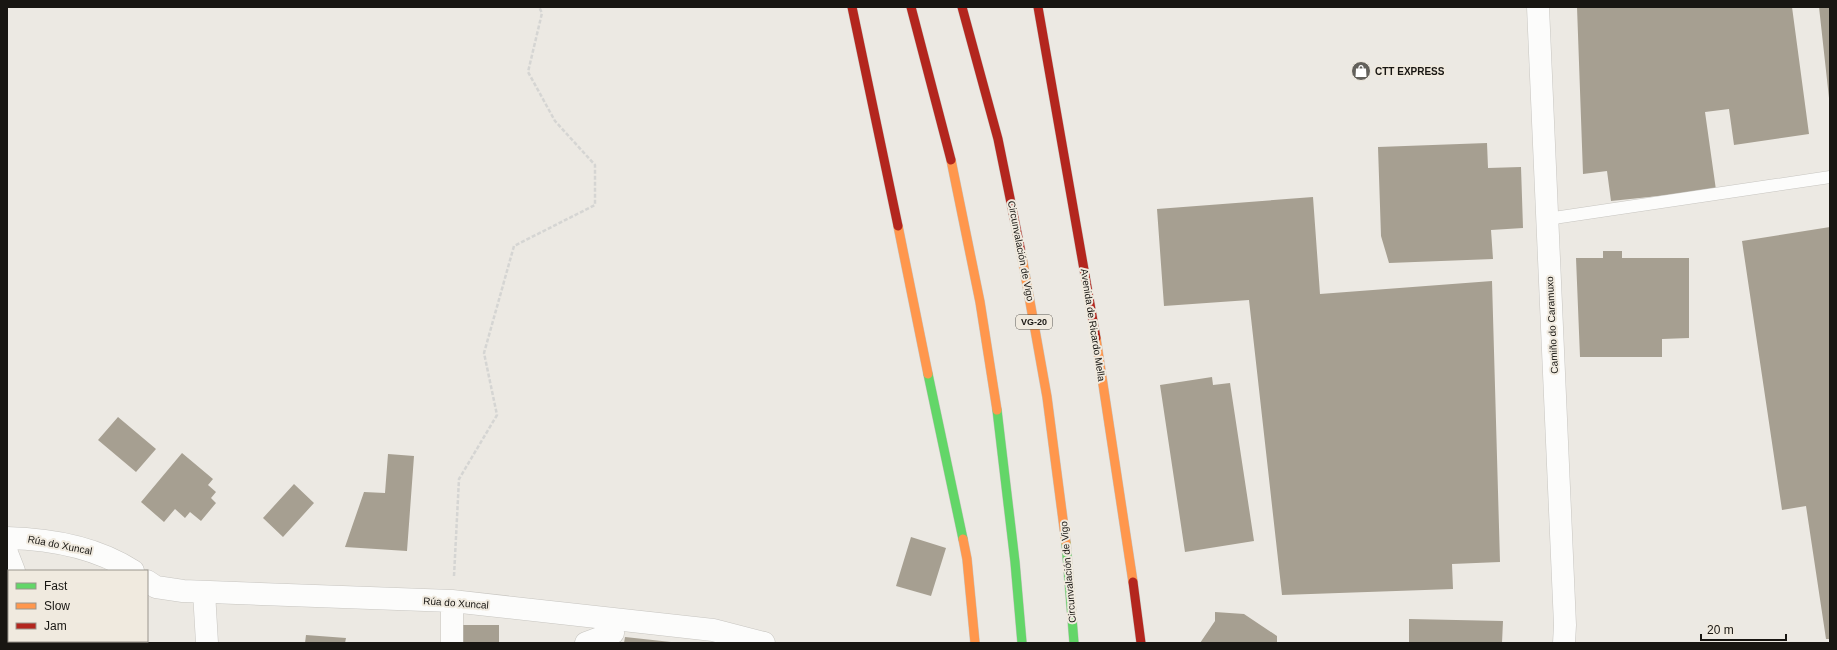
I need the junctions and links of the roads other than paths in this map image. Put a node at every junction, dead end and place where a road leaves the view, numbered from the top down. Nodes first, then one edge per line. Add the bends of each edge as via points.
1 (852, 7) edge
2 (911, 7) edge
3 (962, 7) edge
4 (1038, 7) edge
5 (1538, 7) edge
6 (1830, 177) edge
7 (1547, 219) junction
8 (7, 538) edge
9 (7, 553) edge
10 (14, 570) edge
11 (131, 570) edge
12 (148, 582) edge
13 (204, 592) junction
14 (452, 601) junction
15 (614, 633) dead end
16 (207, 643) edge
17 (452, 643) edge
18 (586, 643) edge
19 (764, 643) edge
20 (975, 643) edge
21 (1022, 643) edge
22 (1074, 643) edge
23 (1141, 643) edge
24 (1564, 643) edge

1 - 20 main road via 967,560
2 - 21 main road via 947,143 977,280 998,410
3 - 22 main road, Circunvalación de Vigo / VG-20 via 974,45 1008,184 1034,322 1058,470
4 - 23 main road, Avenida de Ricardo Mella via 1072,190
5 - 7 street, Camiño do Caramuxo
6 - 7 lane
7 - 24 street, Camiño do Caramuxo via 1565,617
8 - 11 street, Rúa do Xuncal via 26,538 92,551 119,562
9 - 10 street
12 - 13 street, Rúa do Xuncal via 156,587
13 - 14 street, Rúa do Xuncal
13 - 16 street
14 - 17 street
14 - 19 street, Rúa do Xuncal via 713,630
15 - 18 street

